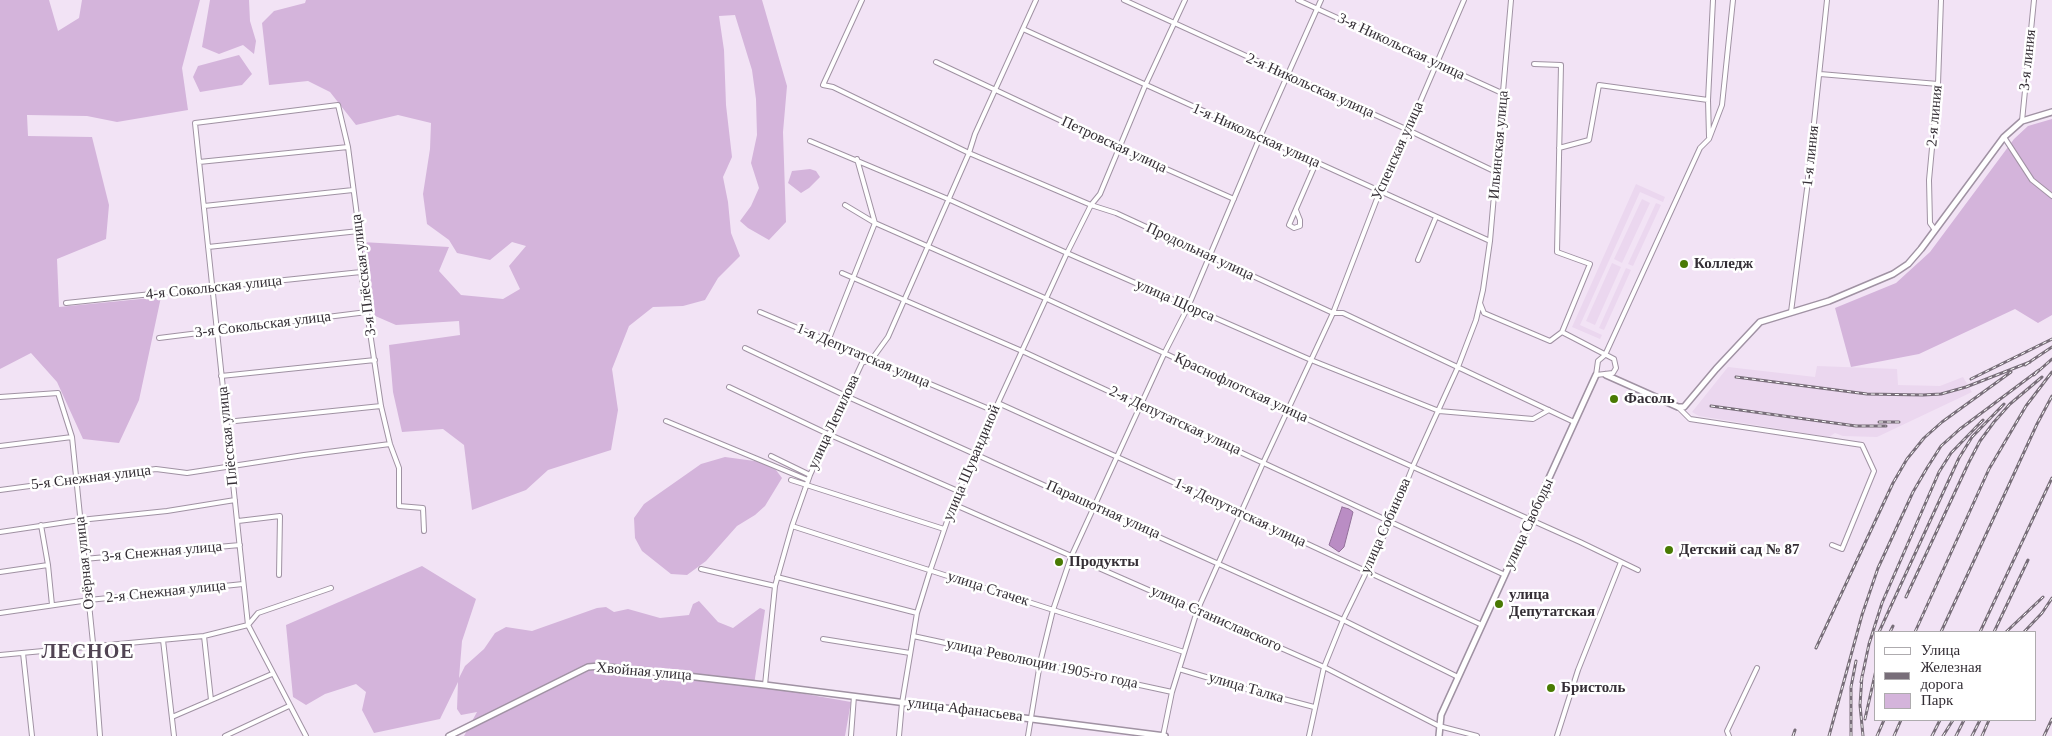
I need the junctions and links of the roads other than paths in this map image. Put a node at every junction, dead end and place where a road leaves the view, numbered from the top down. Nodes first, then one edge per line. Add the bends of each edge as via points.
1 (862, 0) edge
2 (1036, 0) edge
3 (1124, 0) edge
4 (1185, 0) edge
5 (1298, 0) edge
6 (1321, 0) edge
7 (1464, 0) edge
8 (1511, 0) edge
9 (1714, 0) edge
10 (1733, 0) edge
11 (1827, 0) edge
12 (1941, 0) edge
13 (2034, 0) edge
14 (1318, 9) junction
15 (1174, 23) junction
16 (1023, 29) junction
17 (936, 62) dead end
18 (1436, 64) junction
19 (1534, 64) dead end
20 (1820, 74) junction
21 (1288, 76) junction
22 (1938, 84) junction
23 (1145, 86) junction
24 (995, 89) junction
25 (1504, 94) junction
26 (1708, 100) junction
27 (338, 104) joint
28 (2052, 112) edge
29 (2022, 121) junction
30 (1408, 130) junction
31 (1260, 137) junction
32 (2004, 137) junction
33 (1709, 139) junction
34 (810, 141) dead end
35 (348, 147) junction
36 (1119, 148) junction
37 (1559, 148) junction
38 (969, 153) junction
39 (857, 159) junction
40 (199, 162) junction
41 (1316, 163) junction
42 (1496, 172) junction
43 (353, 190) junction
44 (1380, 191) junction
45 (2052, 196) edge
46 (948, 199) junction
47 (1234, 199) junction
48 (845, 205) dead end
49 (1091, 205) junction
50 (204, 206) junction
51 (1296, 210) dead end
52 (1436, 217) junction
53 (875, 223) junction
54 (1935, 230) junction
55 (359, 231) junction
56 (1490, 241) junction
57 (927, 245) junction
58 (208, 247) junction
59 (1067, 253) junction
60 (1209, 257) junction
61 (1418, 260) dead end
62 (362, 272) junction
63 (842, 273) dead end
64 (853, 276) junction
65 (212, 288) junction
66 (1047, 298) junction
67 (904, 299) junction
68 (66, 303) dead end
69 (1480, 303) junction
70 (1188, 307) junction
71 (367, 312) junction
72 (760, 312) dead end
73 (1791, 312) junction
74 (1333, 313) junction
75 (216, 330) junction
76 (1562, 332) junction
77 (159, 338) dead end
78 (828, 341) junction
79 (745, 348) dead end
80 (1022, 351) junction
81 (1165, 352) junction
82 (1605, 356) junction
83 (872, 359) junction
84 (374, 360) junction
85 (1311, 360) junction
86 (1458, 367) junction
87 (1597, 368) junction
88 (1596, 375) junction
89 (1606, 375) junction
90 (221, 376) junction
91 (729, 387) dead end
92 (846, 396) junction
93 (0, 397) edge
94 (998, 403) junction
95 (1141, 405) junction
96 (381, 406) junction
97 (1678, 407) junction
98 (1288, 409) junction
99 (1549, 410) junction
100 (994, 411) junction
101 (1439, 411) junction
102 (666, 421) dead end
103 (226, 422) junction
104 (1574, 422) junction
105 (828, 434) junction
106 (72, 437) junction
107 (390, 444) junction
108 (0, 446) edge
109 (975, 453) junction
110 (771, 456) dead end
111 (1118, 457) junction
112 (1264, 462) junction
113 (230, 465) junction
114 (1413, 466) junction
115 (810, 474) junction
116 (76, 480) junction
117 (791, 480) dead end
118 (808, 480) junction
119 (806, 485) junction
120 (0, 490) edge
121 (958, 491) junction
122 (235, 500) junction
123 (953, 504) junction
124 (1095, 506) junction
125 (1241, 513) junction
126 (80, 520) junction
127 (1531, 520) junction
128 (238, 521) junction
129 (1390, 521) junction
130 (41, 525) junction
131 (792, 526) junction
132 (944, 529) junction
133 (424, 531) dead end
134 (0, 532) edge
135 (240, 545) junction
136 (1832, 545) dead end
137 (1071, 556) junction
138 (84, 559) junction
139 (1621, 562) junction
140 (1218, 563) junction
141 (48, 565) junction
142 (701, 569) dead end
143 (930, 570) junction
144 (1638, 570) dead end
145 (1367, 571) junction
146 (0, 572) edge
147 (279, 574) dead end
148 (1505, 575) junction
149 (777, 577) junction
150 (243, 584) junction
151 (775, 586) junction
152 (332, 588) dead end
153 (89, 600) junction
154 (52, 605) junction
155 (1053, 610) junction
156 (1197, 611) junction
157 (0, 613) edge
158 (917, 614) junction
159 (1343, 620) junction
160 (1482, 625) junction
161 (248, 626) junction
162 (204, 636) junction
163 (913, 636) junction
164 (823, 639) dead end
165 (163, 640) junction
166 (94, 646) junction
167 (1184, 652) junction
168 (23, 653) junction
169 (910, 653) junction
170 (0, 655) edge
171 (1040, 663) junction
172 (1324, 667) junction
173 (1757, 668) dead end
174 (1179, 669) junction
175 (272, 674) junction
176 (1458, 677) junction
177 (764, 685) junction
178 (1172, 692) junction
179 (854, 696) junction
180 (211, 700) junction
181 (902, 703) junction
182 (290, 706) junction
183 (1314, 707) junction
184 (172, 717) junction
185 (1030, 718) junction
186 (1439, 726) junction
187 (32, 736) edge
188 (100, 736) edge
189 (174, 736) edge
190 (225, 736) edge
191 (306, 736) edge
192 (449, 736) edge
193 (851, 736) edge
194 (899, 736) edge
195 (1028, 736) edge
196 (1164, 736) edge
197 (1309, 736) edge
198 (1439, 736) edge
199 (1477, 736) edge
200 (1557, 736) edge
201 (1729, 736) edge

1 - 38 street, Продольная улица via 823,85
2 - 16 street, улица Лепилова
3 - 15 street, 2-я Никольская улица
4 - 15 street, улица Шувандиной
5 - 14 street, 3-я Никольская улица
6 - 14 street
7 - 18 street, Успенская улица
8 - 25 street, Ильинская улица
9 - 26 street
10 - 33 street via 1722,105
11 - 20 street, 1-я линия
12 - 22 street, 2-я линия
13 - 29 street, 3-я линия
14 - 18 street, 3-я Никольская улица
14 - 21 street
15 - 21 street, 2-я Никольская улица
15 - 23 street, улица Шувандиной
16 - 23 street, 1-я Никольская улица
16 - 24 street, улица Лепилова
17 - 24 street, Петровская улица
18 - 25 street, 3-я Никольская улица
18 - 30 street, Успенская улица
19 - 37 street via 1561,65
20 - 22 street
20 - 73 street, 1-я линия
21 - 30 street, 2-я Никольская улица
21 - 31 street
22 - 54 street, 2-я линия via 1929,180 1930,223
23 - 31 street, 1-я Никольская улица
23 - 36 street, улица Шувандиной
24 - 36 street, Петровская улица
24 - 38 street, улица Лепилова
25 - 42 street, Ильинская улица
26 - 33 street
26 - 37 street via 1599,85 1589,140
27 - 35 street, 3-я Плёсская улица
27 - 40 street, Плёсская улица via 195,123
28 - 29 street
29 - 32 street
30 - 42 street, 2-я Никольская улица
30 - 44 street, Успенская улица
31 - 41 street, 1-я Никольская улица
31 - 47 street
32 - 45 street via 2032,180
32 - 54 street
33 - 82 street via 1700,148
34 - 39 street, улица Щорса
35 - 40 street
35 - 43 street, 3-я Плёсская улица
36 - 47 street, Петровская улица
36 - 49 street, улица Шувандиной via 1100,194
37 - 76 street via 1557,252 1590,264
38 - 46 street, улица Лепилова
38 - 49 street, Продольная улица
39 - 46 street, улица Щорса
39 - 53 street
40 - 50 street, Плёсская улица
41 - 44 street, 1-я Никольская улица
41 - 51 street
42 - 56 street, Ильинская улица
43 - 50 street
43 - 55 street, 3-я Плёсская улица
44 - 52 street, 1-я Никольская улица
44 - 74 street, Успенская улица
46 - 57 street, улица Лепилова
46 - 59 street, улица Щорса
47 - 60 street
48 - 53 street, Краснофлотская улица
49 - 59 street, улица Шувандиной
49 - 60 street, Продольная улица via 1116,213
50 - 58 street, Плёсская улица
52 - 56 street, 1-я Никольская улица
52 - 61 street
53 - 57 street, Краснофлотская улица
53 - 64 street
54 - 73 street via 1908,264 1893,274 1829,301
55 - 58 street
55 - 62 street, 3-я Плёсская улица
56 - 69 street, Ильинская улица
57 - 66 street, Краснофлотская улица
57 - 67 street, улица Лепилова
58 - 65 street, Плёсская улица
59 - 66 street, улица Шувандиной
59 - 70 street, улица Щорса
60 - 70 street
60 - 74 street, Продольная улица
62 - 65 street, 4-я Сокольская улица
62 - 71 street, 3-я Плёсская улица
63 - 64 street, 2-я Депутатская улица
64 - 67 street, 2-я Депутатская улица
64 - 78 street
65 - 68 street, 4-я Сокольская улица
65 - 75 street, Плёсская улица
66 - 80 street, улица Шувандиной
66 - 81 street, Краснофлотская улица
67 - 80 street, 2-я Депутатская улица
67 - 83 street, улица Лепилова via 888,336
69 - 76 street via 1484,313 1550,341
69 - 86 street, улица Собинова
70 - 81 street
70 - 85 street, улица Щорса
71 - 75 street, 3-я Сокольская улица
71 - 84 street, 3-я Плёсская улица
72 - 78 street, 1-я Депутатская улица
73 - 97 street via 1760,322 1684,407
74 - 85 street, Успенская улица
74 - 86 street, Продольная улица via 1343,313
75 - 77 street, 3-я Сокольская улица
75 - 90 street, Плёсская улица
76 - 82 street
78 - 83 street, 1-я Депутатская улица
79 - 92 street, Парашютная улица
80 - 94 street, улица Шувандиной
80 - 95 street, 2-я Депутатская улица
81 - 95 street
81 - 98 street, Краснофлотская улица
82 - 87 street via 1598,361
82 - 89 street via 1614,359 1617,365 1615,371
83 - 92 street, улица Лепилова via 862,363
83 - 100 street, 1-я Депутатская улица
84 - 90 street
84 - 96 street, 3-я Плёсская улица
85 - 98 street, Успенская улица
85 - 101 street, улица Щорса
86 - 99 street, Продольная улица
86 - 101 street, улица Собинова
87 - 88 street, улица Свободы
87 - 89 street
88 - 89 street
88 - 104 street, улица Свободы
89 - 97 street
90 - 103 street, Плёсская улица
91 - 105 street
92 - 105 street, улица Лепилова
92 - 109 street, Парашютная улица
93 - 106 street, Озёрная улица via 58,393
94 - 100 street, улица Шувандиной
94 - 111 street, 1-я Депутатская улица
95 - 111 street
95 - 112 street, 2-я Депутатская улица
96 - 103 street
96 - 107 street, 3-я Плёсская улица
97 - 136 street via 1690,419 1862,445 1874,471 1842,549
98 - 112 street, Успенская улица
98 - 114 street, Краснофлотская улица
99 - 101 street, улица Щорса via 1534,419
99 - 104 street, Продольная улица
100 - 109 street, улица Шувандиной
101 - 114 street, улица Собинова
102 - 118 street
103 - 113 street, Плёсская улица
104 - 127 street, улица Свободы
105 - 115 street, улица Лепилова
105 - 121 street
106 - 108 street
106 - 116 street, Озёрная улица
107 - 113 street, 5-я Снежная улица
107 - 133 street, 3-я Плёсская улица via 399,468 399,506 423,508
109 - 121 street, улица Шувандиной
109 - 124 street, Парашютная улица
110 - 115 street
111 - 124 street
111 - 125 street, 1-я Депутатская улица
112 - 125 street, Успенская улица
112 - 129 street, 2-я Депутатская улица
113 - 116 street, 5-я Снежная улица via 187,473 156,469
113 - 122 street, Плёсская улица
114 - 127 street, Краснофлотская улица
114 - 129 street, улица Собинова
115 - 118 street, улица Лепилова
116 - 120 street, 5-я Снежная улица
116 - 126 street, Озёрная улица
117 - 119 street
118 - 119 street, улица Лепилова
119 - 131 street, улица Лепилова
119 - 132 street
121 - 123 street, улица Шувандиной
122 - 126 street
122 - 128 street, Плёсская улица
123 - 132 street, улица Шувандиной
123 - 137 street, улица Станиславского
124 - 137 street
124 - 140 street, Парашютная улица
125 - 140 street, Успенская улица
125 - 145 street, 1-я Депутатская улица
126 - 130 street
126 - 138 street, Озёрная улица
127 - 139 street, Краснофлотская улица
127 - 148 street, улица Свободы
128 - 135 street, Плёсская улица
128 - 147 street via 280,516
129 - 145 street, улица Собинова
129 - 148 street, 2-я Депутатская улица
130 - 134 street
130 - 141 street
131 - 143 street, улица Стачек
131 - 149 street, улица Лепилова
132 - 143 street, улица Шувандиной
135 - 138 street, 3-я Снежная улица
135 - 150 street, Плёсская улица
137 - 155 street
137 - 156 street, улица Станиславского
138 - 153 street, Озёрная улица
139 - 144 street, Краснофлотская улица
139 - 200 street via 1578,670
140 - 156 street, Успенская улица
140 - 159 street, Парашютная улица
141 - 146 street
141 - 154 street
142 - 151 street
143 - 155 street, улица Стачек
143 - 158 street, улица Шувандиной
145 - 159 street, улица Собинова
145 - 160 street, 1-я Депутатская улица
148 - 160 street, улица Свободы
149 - 151 street, улица Лепилова
149 - 158 street
150 - 153 street, 2-я Снежная улица
150 - 161 street, Плёсская улица
151 - 177 street, улица Лепилова
152 - 161 street via 258,614
153 - 154 street, 2-я Снежная улица
153 - 166 street, Озёрная улица
154 - 157 street, 2-я Снежная улица
155 - 167 street, улица Стачек
155 - 171 street
156 - 167 street, Успенская улица
156 - 172 street, улица Станиславского
158 - 163 street, улица Шувандиной
159 - 172 street, улица Собинова
159 - 176 street, Парашютная улица
160 - 176 street, улица Свободы
161 - 162 street
161 - 175 street, Плёсская улица
162 - 165 street
162 - 180 street
163 - 169 street, улица Шувандиной
163 - 171 street, улица Революции 1905-го года
164 - 169 street
165 - 166 street
165 - 184 street
166 - 168 street
166 - 188 street, Озёрная улица
167 - 174 street, Успенская улица
168 - 170 street
168 - 187 street
169 - 181 street, улица Шувандиной
171 - 178 street, улица Революции 1905-го года
171 - 185 street
172 - 183 street, улица Собинова
172 - 186 street, улица Станиславского
173 - 201 street via 1727,731
174 - 178 street, Успенская улица
174 - 183 street, улица Талка
175 - 180 street
175 - 182 street, Плёсская улица
176 - 186 street, улица Свободы
177 - 179 street, улица Афанасьева
177 - 192 street, Хвойная улица via 588,667
178 - 196 street, Успенская улица
179 - 181 street, улица Афанасьева
179 - 193 street
180 - 184 street
181 - 185 street, улица Афанасьева
181 - 194 street, улица Шувандиной
182 - 190 street
182 - 191 street, Плёсская улица
183 - 197 street, улица Собинова
184 - 189 street
185 - 195 street
185 - 196 street, улица Афанасьева
186 - 198 street, улица Свободы
186 - 199 street, улица Станиславского

